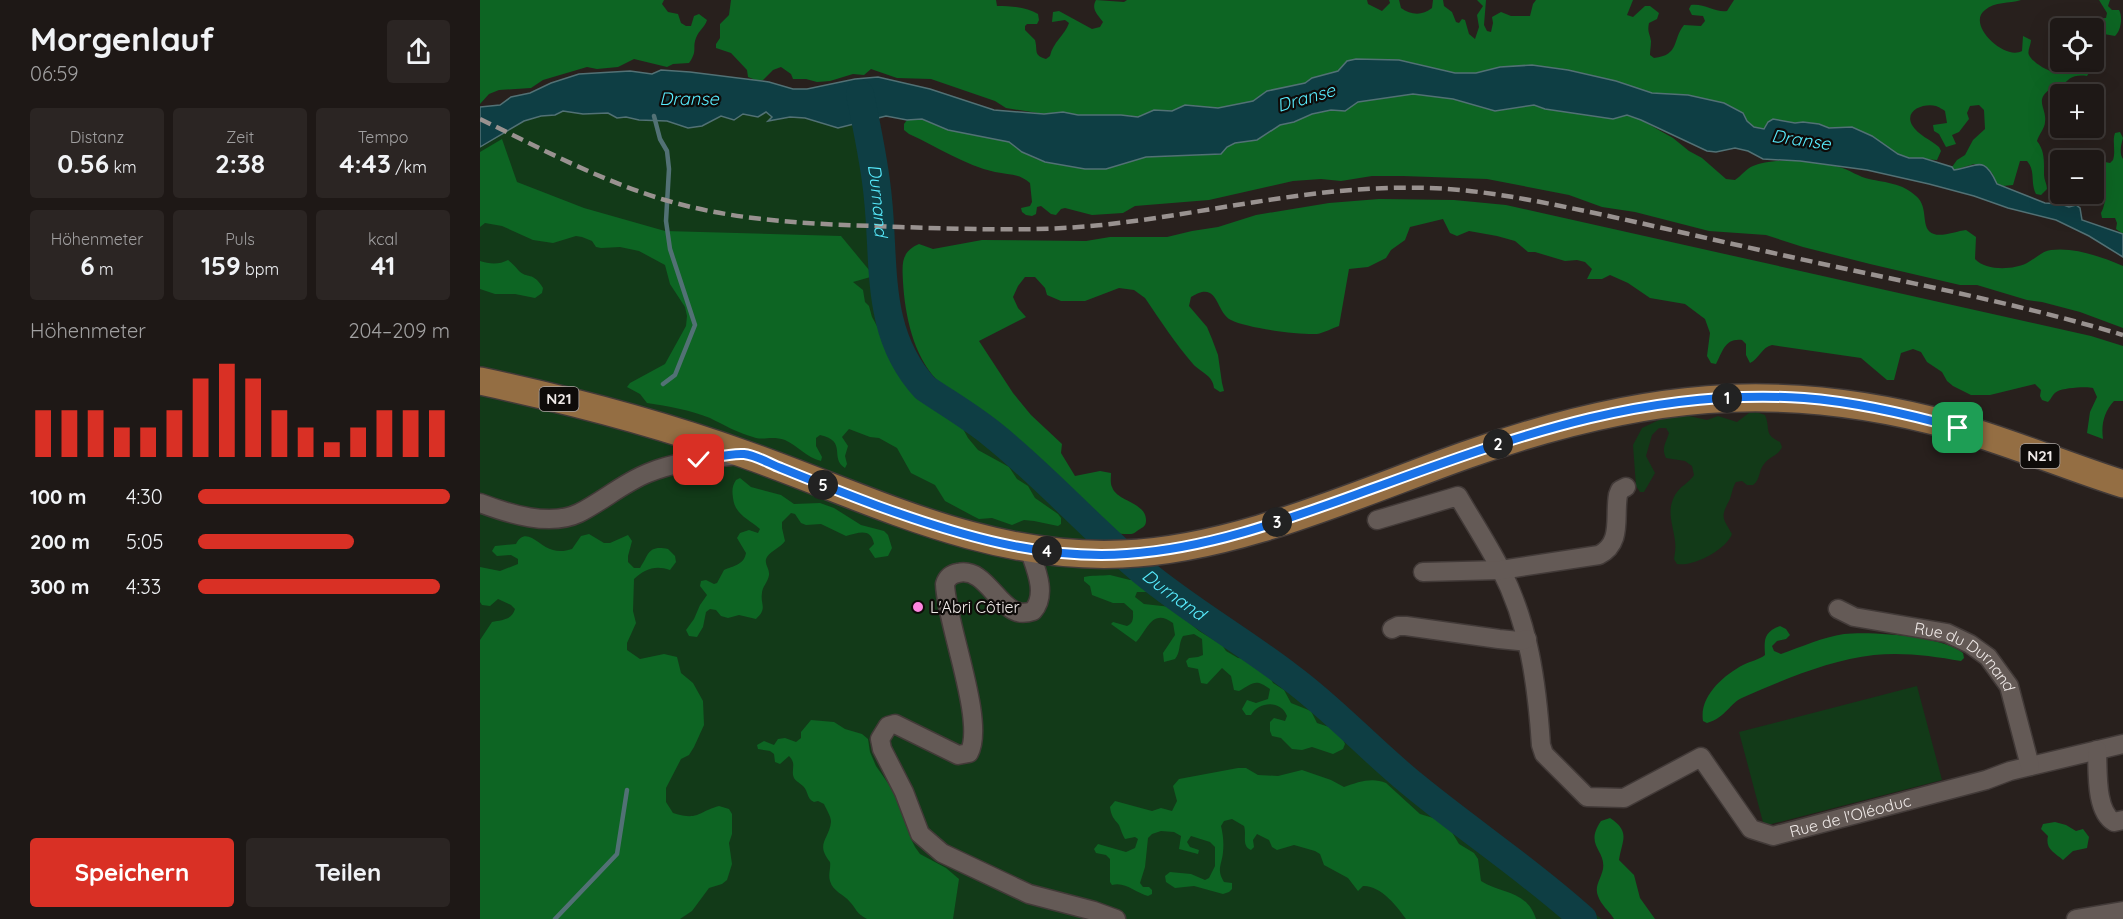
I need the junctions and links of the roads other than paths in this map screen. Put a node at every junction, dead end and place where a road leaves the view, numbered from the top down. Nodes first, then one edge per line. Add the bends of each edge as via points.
1 (480, 381) edge
2 (1958, 428) junction
3 (746, 454) junction
4 (2123, 468) edge
5 (2123, 484) edge
6 (1626, 487) dead end
7 (480, 503) edge
8 (1377, 520) dead end
9 (1029, 549) junction
10 (1501, 570) junction
11 (1423, 572) dead end
12 (1838, 609) dead end
13 (1392, 629) dead end
14 (1527, 637) junction
15 (2123, 744) edge
16 (2097, 750) junction
17 (2030, 766) junction
18 (2123, 820) edge
19 (2123, 911) edge
20 (1116, 919) edge
21 (2076, 919) edge

1 - 3 main road, N21 via 638,420
2 - 4 main road, N21 via 2029,442
2 - 5 main road, N21
2 - 9 main road, N21 via 1875,408 1807,398 1741,397 1649,405 1527,434 1221,539 1160,551 1111,555
3 - 7 street via 662,468 618,488 577,514 549,519 519,516
3 - 9 main road, N21 via 916,519
6 - 10 street via 1618,495 1615,535 1608,550 1599,555
8 - 10 street via 1458,496
9 - 20 street via 1040,592 1033,611 1020,613 1011,609 984,583 965,572 952,575 945,584 975,734 969,753 958,755 892,724 881,734 882,749 921,834 942,853 1029,894
10 - 11 street
10 - 14 street
12 - 17 street, Rue du Durnand via 1854,617 1947,633 1988,657 2008,686
13 - 14 street via 1406,626 1519,641
14 - 17 street, Rue de l'Oléoduc via 1544,754 1587,797 1624,798 1701,757 1751,829 1773,836
15 - 16 street, Rue de l'Oléoduc
16 - 17 street, Rue de l'Oléoduc
16 - 18 street via 2103,813 2114,822
19 - 21 street

